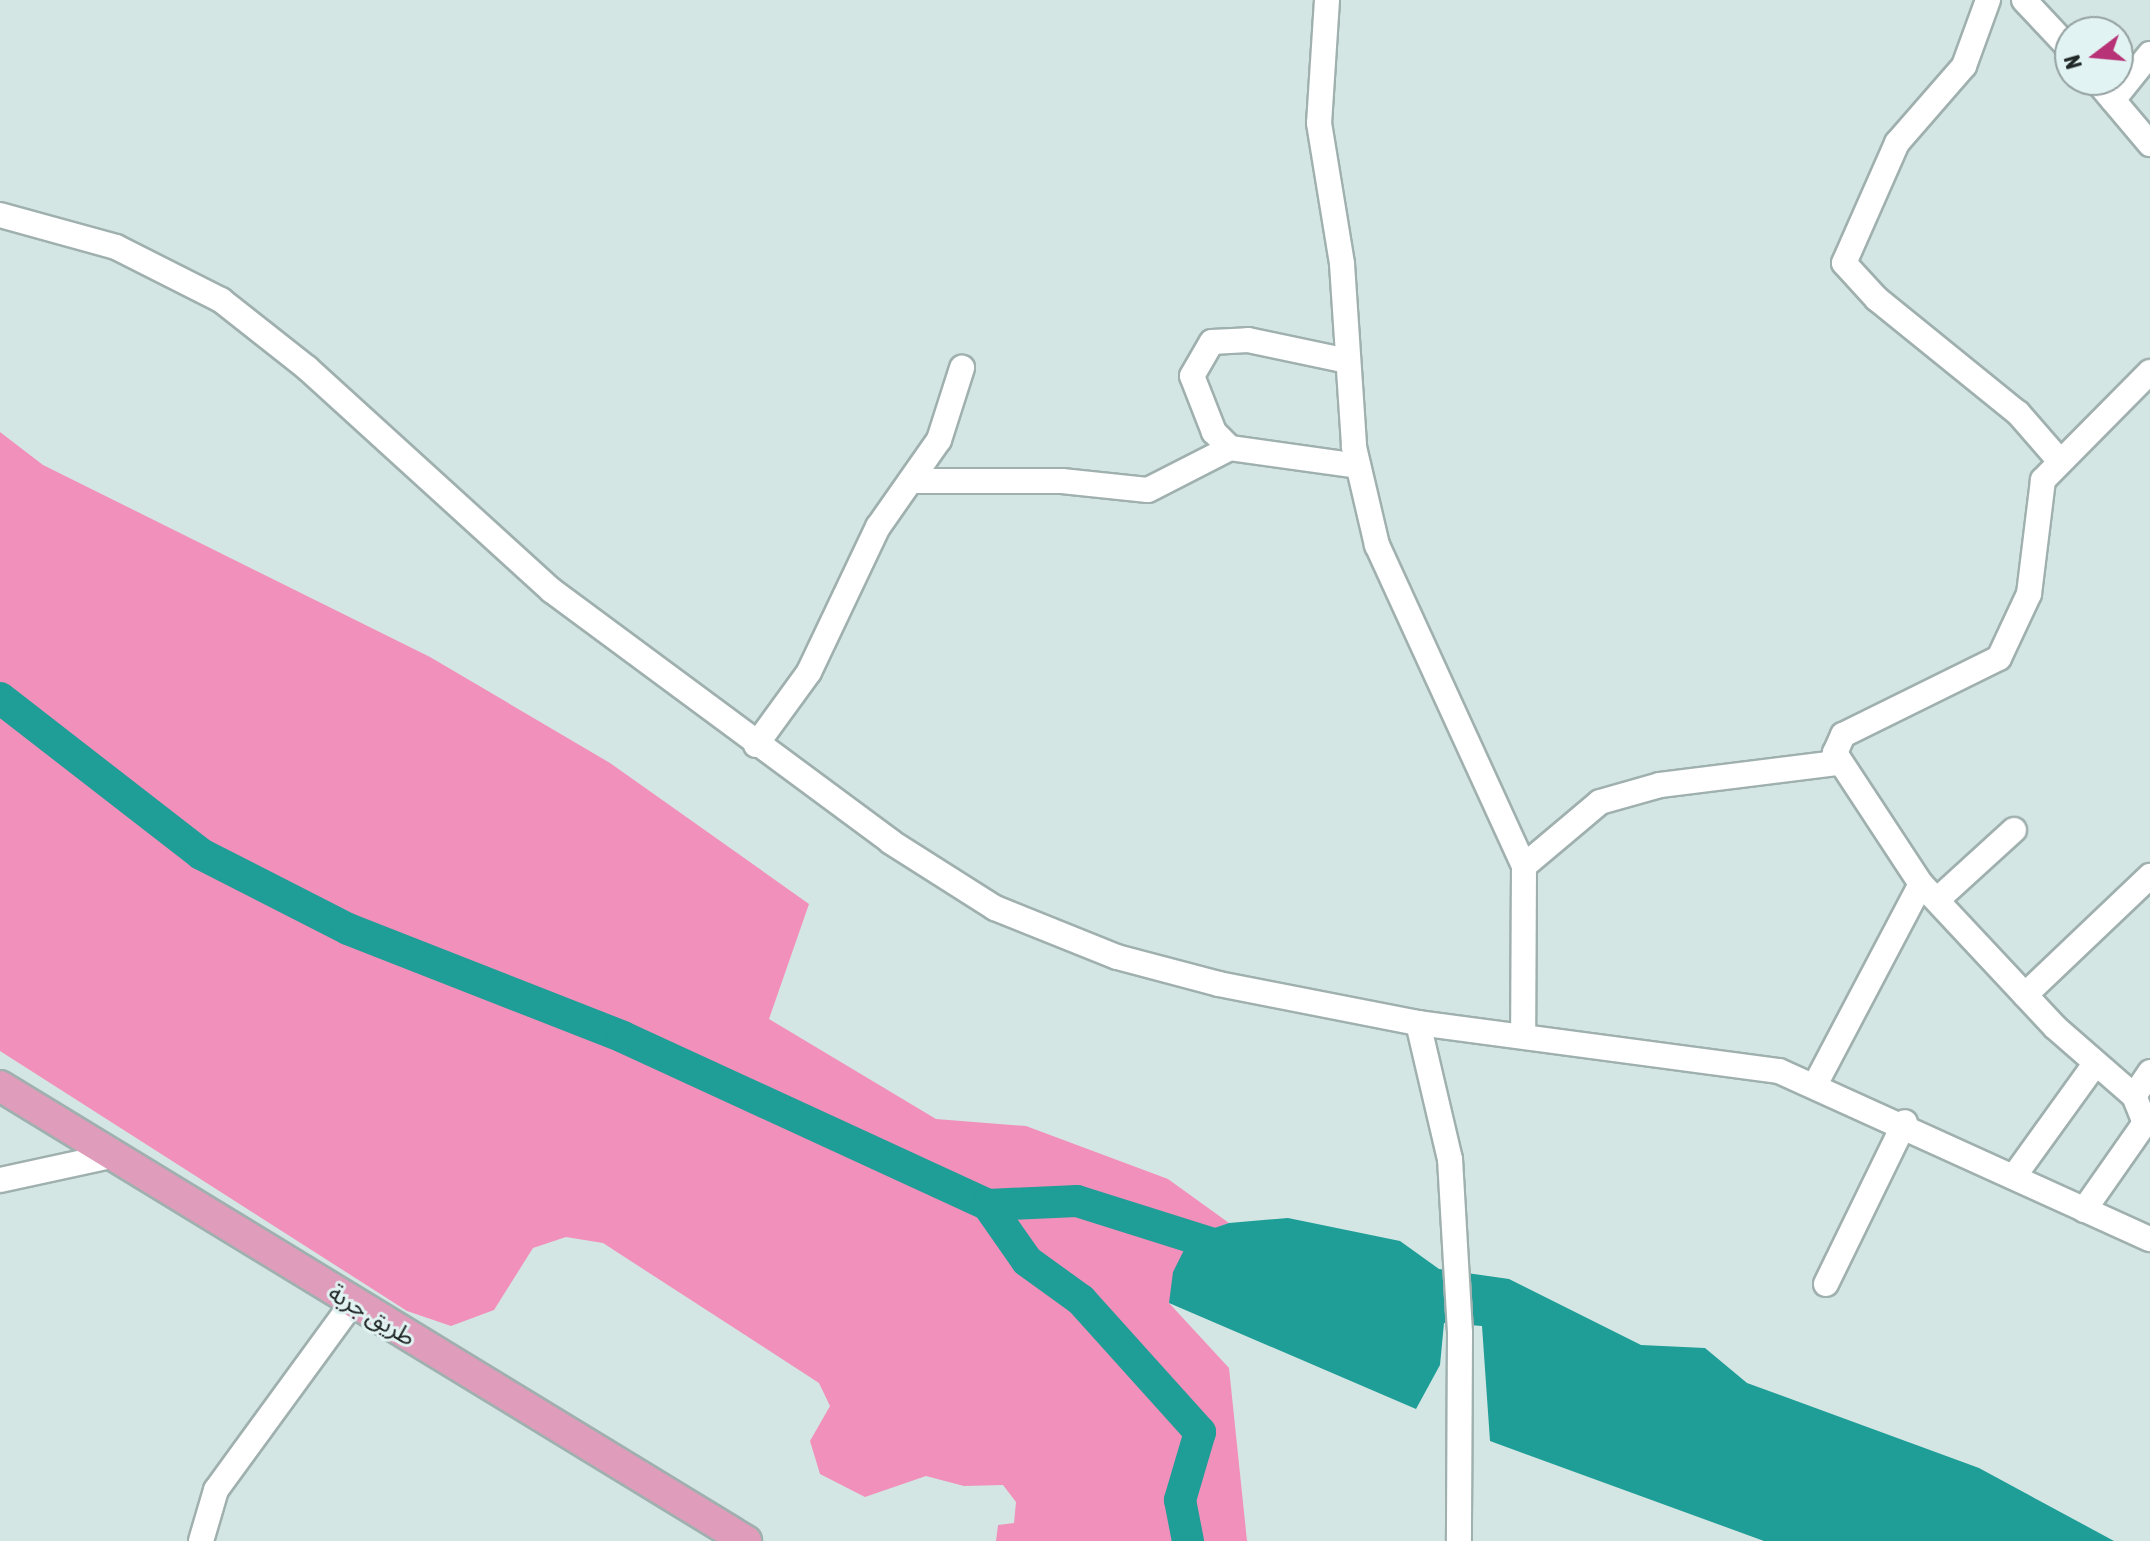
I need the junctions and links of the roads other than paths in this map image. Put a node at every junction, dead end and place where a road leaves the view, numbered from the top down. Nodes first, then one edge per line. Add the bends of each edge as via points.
1 (1327, 0) edge
2 (1988, 0) edge
3 (2024, 0) edge
4 (2054, 32) edge
5 (2150, 54) edge
6 (2110, 96) edge
7 (2113, 100) junction
8 (2150, 144) edge
9 (0, 215) edge
10 (1343, 360) junction
11 (962, 368) dead end
12 (2150, 372) edge
13 (1230, 448) junction
14 (2059, 460) junction
15 (1358, 466) junction
16 (911, 481) junction
17 (756, 745) junction
18 (1837, 763) junction
19 (2014, 830) dead end
20 (1524, 866) junction
21 (2150, 876) edge
22 (1929, 892) junction
23 (2025, 995) junction
24 (1418, 1023) junction
25 (1523, 1033) junction
26 (2095, 1064) junction
27 (2150, 1072) edge
28 (1815, 1085) junction
29 (0, 1086) edge
30 (2134, 1096) junction
31 (1905, 1122) junction
32 (116, 1155) junction
33 (2015, 1175) junction
34 (0, 1180) edge
35 (2084, 1210) junction
36 (2147, 1232) edge
37 (1826, 1284) dead end
38 (353, 1302) junction
39 (201, 1541) edge
40 (746, 1541) edge
41 (1459, 1541) edge

1 - 10 street via 1319,123 1342,264
2 - 14 street via 1964,66 1897,143 1844,263 1877,299 2018,413
3 - 4 street
5 - 7 street
6 - 7 street
7 - 8 street
9 - 17 street via 116,247 221,300 307,368 551,590
10 - 13 street via 1248,340 1212,342 1192,376 1214,432
10 - 15 street
11 - 16 street via 939,440
12 - 14 street
13 - 15 street
13 - 16 street via 1148,490 1062,481
14 - 18 street via 2036,497 2029,594 2008,647 1992,666 1843,735
15 - 20 street via 1377,545
16 - 17 street via 865,552 809,672
17 - 24 street via 953,883 1049,933 1219,984
18 - 20 street via 1660,785 1600,802
18 - 22 street
19 - 22 street
20 - 25 street
21 - 23 street
22 - 23 street
22 - 28 street
23 - 26 street
24 - 25 street
24 - 41 street via 1445,1125 1457,1265
25 - 28 street via 1734,1063
26 - 30 street
26 - 33 street
27 - 30 street
28 - 31 street
29 - 32 main road, طريق جربة
30 - 35 street via 2145,1123
31 - 33 street
31 - 37 street
32 - 34 street
32 - 38 main road, طريق جربة
33 - 35 street
35 - 36 street
38 - 39 street via 216,1490
38 - 40 main road, طريق جربة

